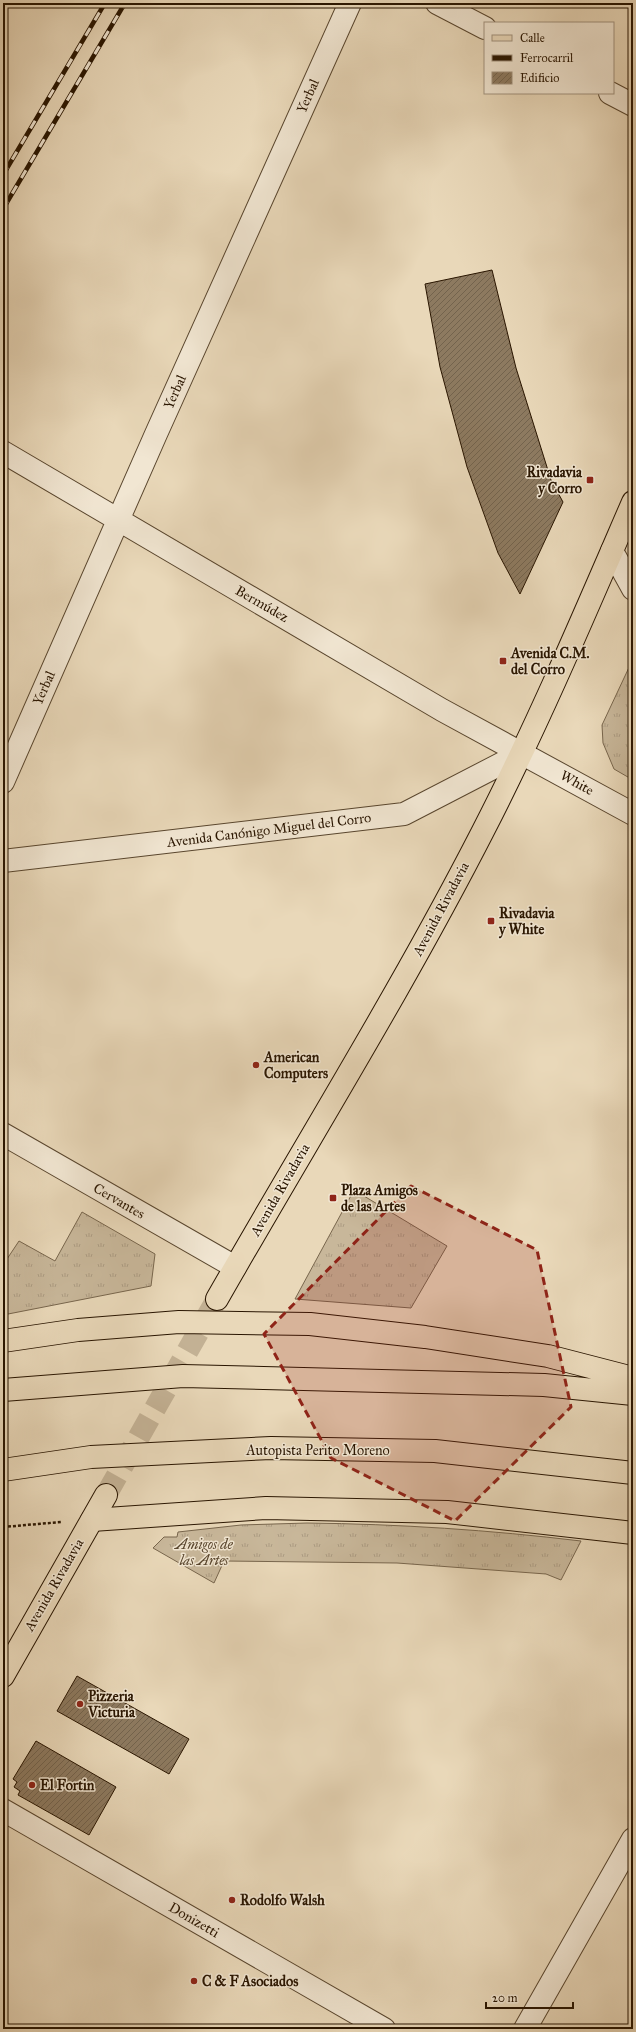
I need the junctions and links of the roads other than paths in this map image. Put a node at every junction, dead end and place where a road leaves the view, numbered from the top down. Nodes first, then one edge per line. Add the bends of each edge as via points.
1 (350, 3) edge
2 (437, 3) edge
3 (484, 27) edge
4 (612, 94) edge
5 (633, 105) edge
6 (3, 452) edge
7 (633, 502) edge
8 (118, 520) junction
9 (612, 551) junction
10 (633, 589) edge
11 (522, 753) junction
12 (3, 782) edge
13 (633, 814) edge
14 (3, 861) edge
15 (3, 1134) edge
16 (235, 1267) junction
17 (217, 1299) tunnel mouth
18 (3, 1341) edge
19 (633, 1378) edge
20 (3, 1390) edge
21 (633, 1394) edge
22 (3, 1470) edge
23 (633, 1473) edge
24 (106, 1495) tunnel mouth
25 (92, 1520) junction
26 (633, 1533) edge
27 (3, 1676) edge
28 (3, 1810) edge
29 (633, 1839) edge
30 (384, 2029) edge
31 (526, 2029) edge

1 - 8 street, Yerbal
2 - 3 street
4 - 5 street
6 - 8 street, Bermúdez
7 - 9 main road, Avenida Rivadavia
8 - 11 street, Bermúdez via 442,710
8 - 12 street, Yerbal
9 - 10 street
9 - 11 main road, Avenida Rivadavia
11 - 13 street, White
11 - 14 street, Avenida Canónigo Miguel del Corro via 404,814
11 - 16 main road, Avenida Rivadavia via 483,832 417,954
15 - 16 street, Cervantes
16 - 17 main road, Avenida Rivadavia
18 - 19 main road, bridge via 78,1330 179,1322 310,1324 425,1337 548,1356
20 - 21 main road, bridge via 183,1376 544,1385
22 - 23 main road, Autopista Perito Moreno, bridge via 91,1457 270,1448 435,1451
24 - 25 main road, Avenida Rivadavia
25 - 26 main road via 266,1508 447,1512
25 - 27 main road, Avenida Rivadavia
28 - 30 street, Donizetti
29 - 31 street

